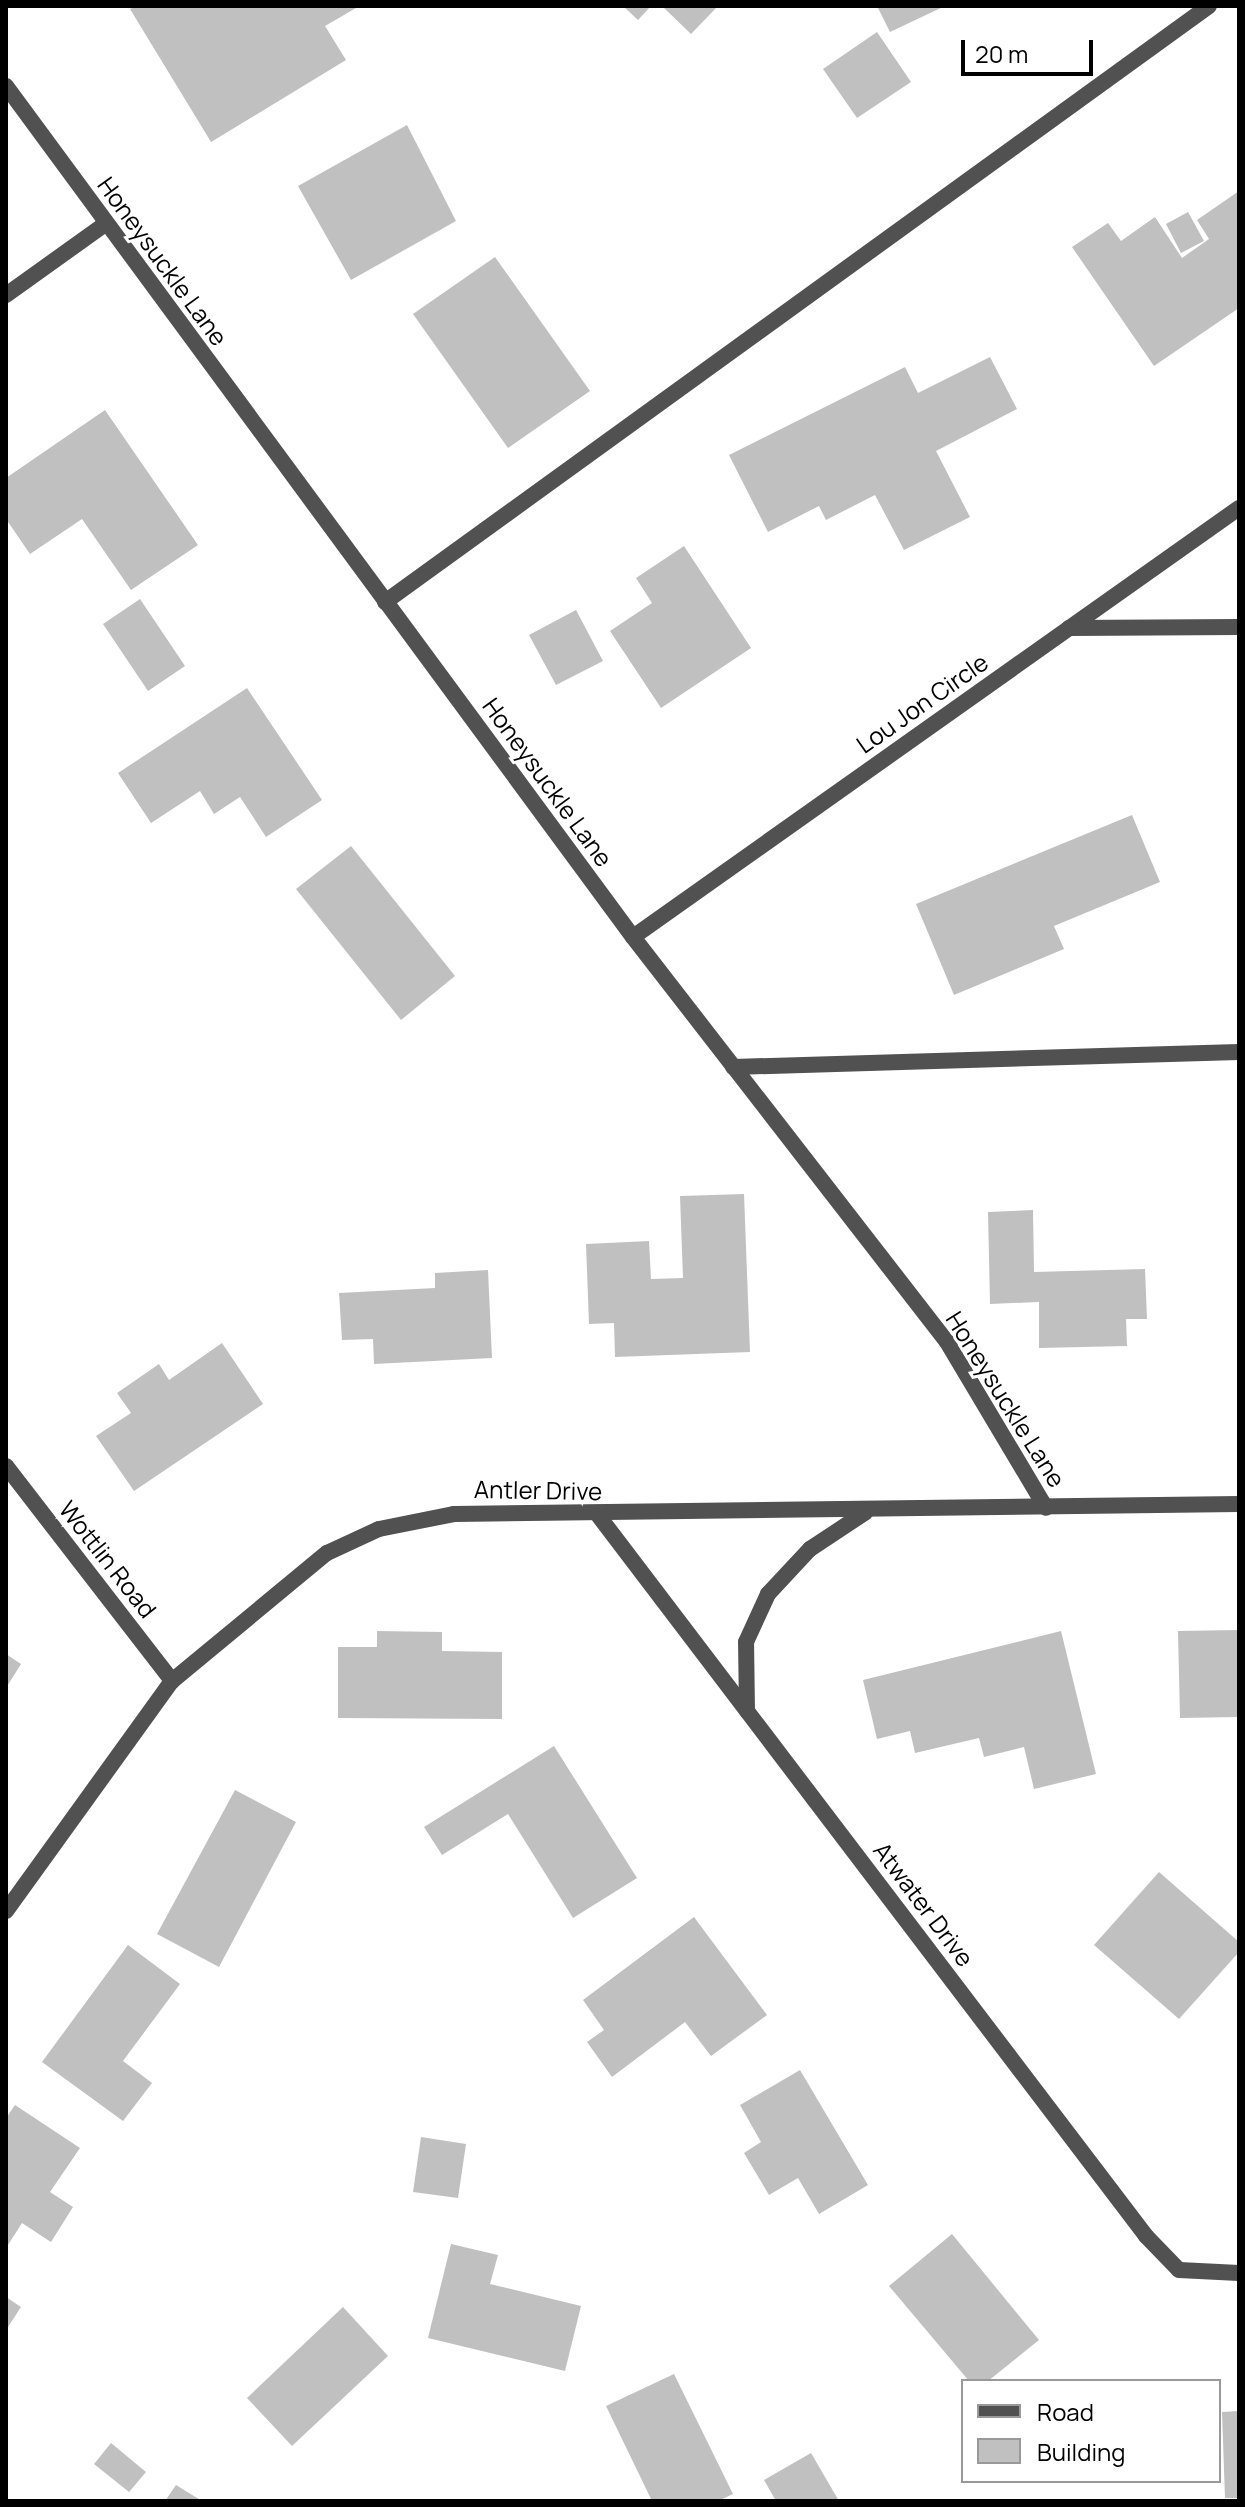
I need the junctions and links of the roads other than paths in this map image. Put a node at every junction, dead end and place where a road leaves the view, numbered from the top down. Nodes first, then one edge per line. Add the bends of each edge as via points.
1 (1209, 6) edge
2 (6, 86) edge
3 (105, 224) junction
4 (6, 295) edge
5 (1239, 508) edge
6 (385, 602) junction
7 (1239, 627) edge
8 (1068, 628) junction
9 (633, 937) junction
10 (1239, 1052) edge
11 (733, 1067) junction
12 (6, 1466) edge
13 (1239, 1504) edge
14 (1046, 1508) junction
15 (866, 1511) junction
16 (598, 1515) junction
17 (172, 1681) junction
18 (747, 1711) junction
19 (6, 1911) edge
20 (1239, 2273) edge

1 - 6 street
2 - 3 street, Honeysuckle Lane
3 - 4 street
3 - 6 street, Honeysuckle Lane
5 - 8 street, Lou Jon Circle
6 - 9 street, Honeysuckle Lane
7 - 8 street
8 - 9 street, Lou Jon Circle
9 - 11 street, Honeysuckle Lane
10 - 11 street
11 - 14 street, Honeysuckle Lane via 947,1342
12 - 17 street, Wottlin Road
13 - 14 street, Antler Drive
14 - 15 street, Antler Drive
15 - 16 street, Antler Drive
15 - 18 street via 810,1549 768,1594 746,1642
16 - 17 street, Antler Drive via 454,1514 379,1529 327,1553
16 - 18 street, Atwater Drive
17 - 19 street, Antler Drive
18 - 20 street, Atwater Drive via 1146,2236 1179,2270

